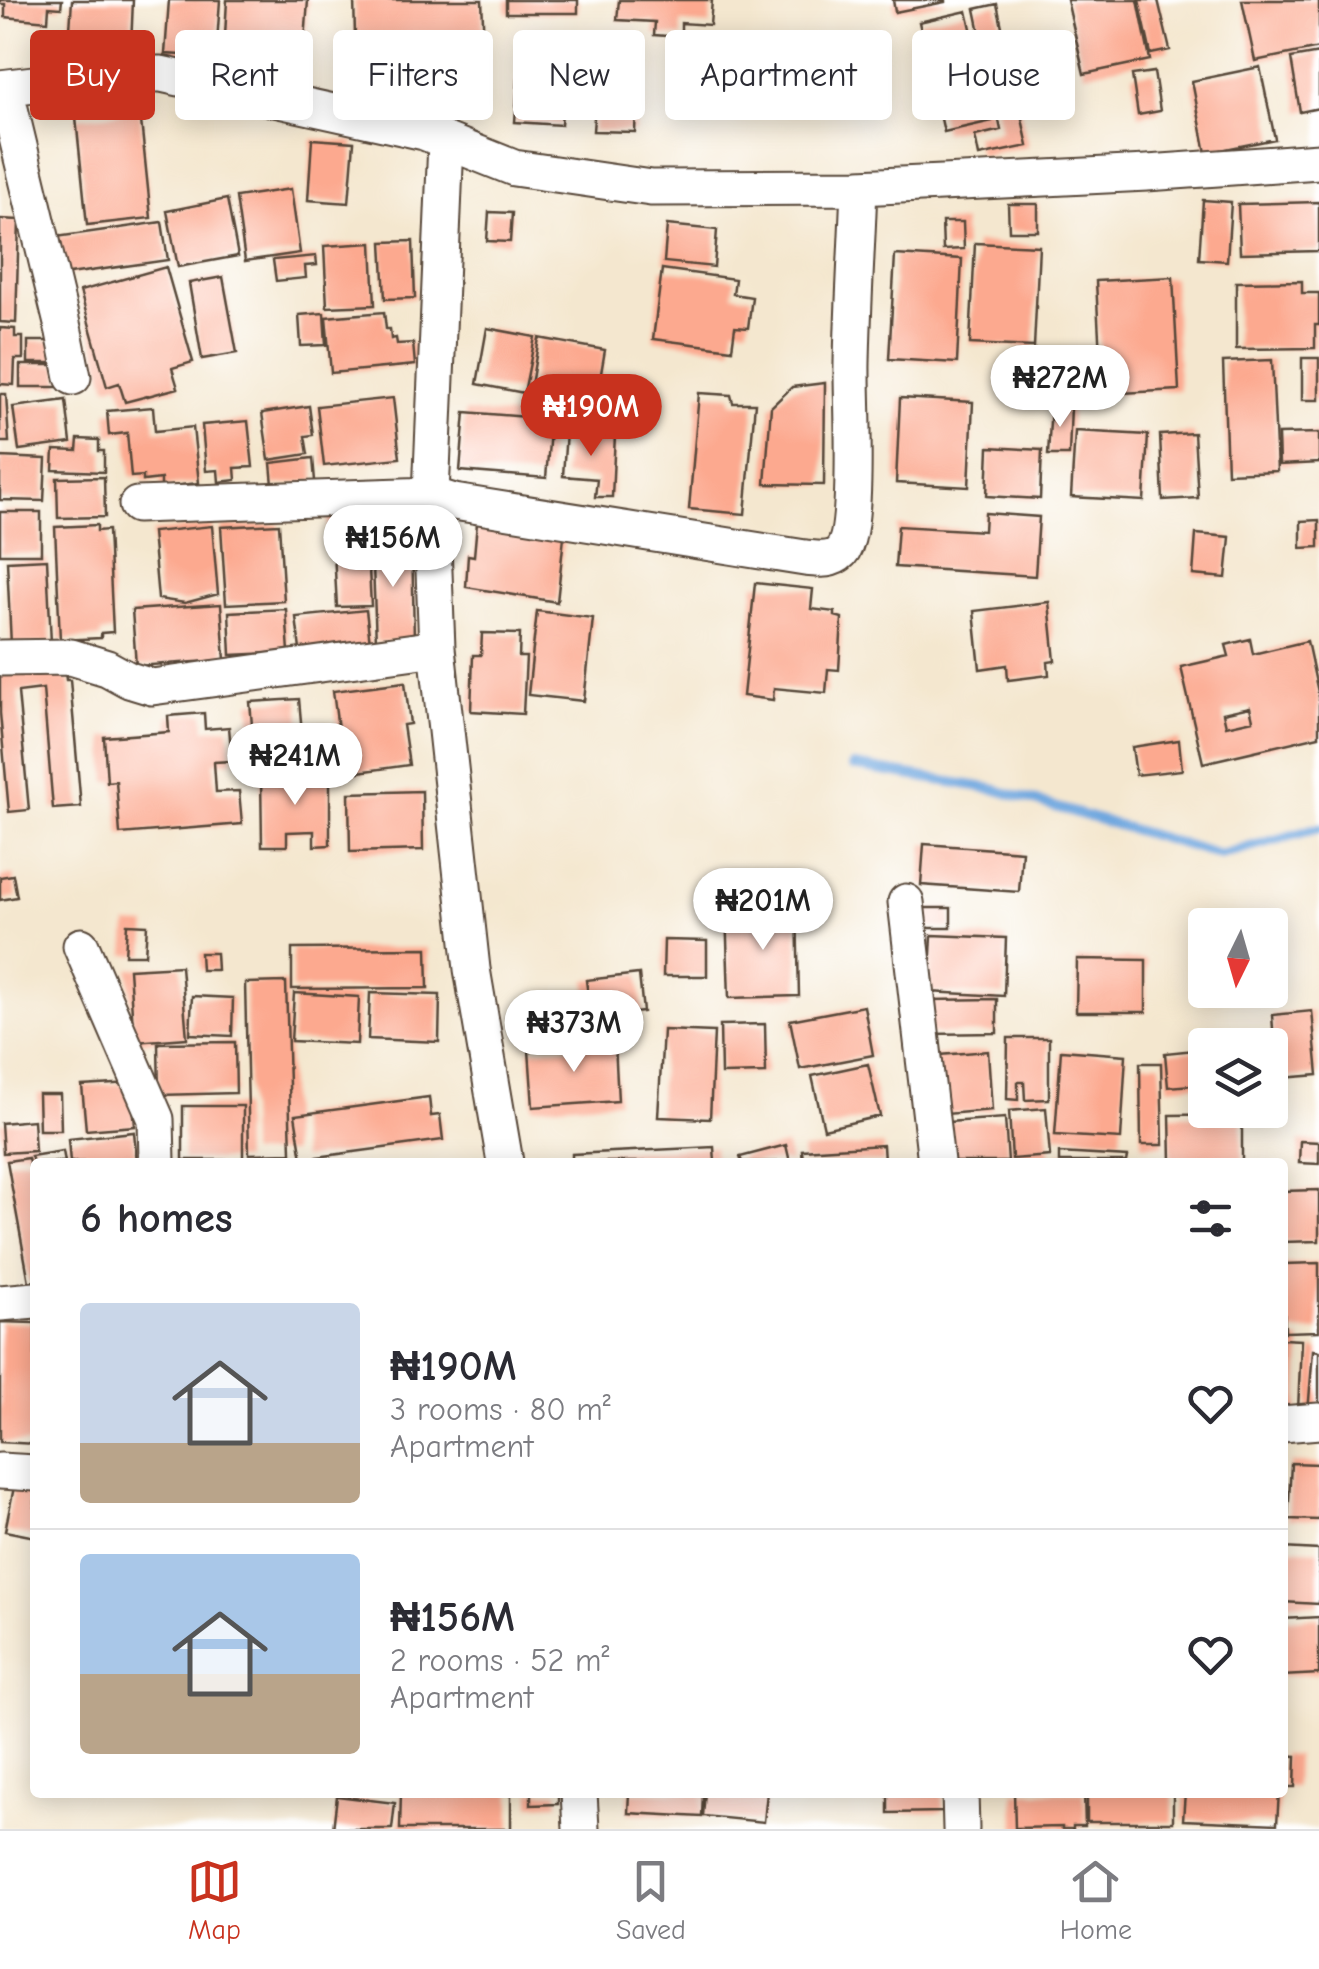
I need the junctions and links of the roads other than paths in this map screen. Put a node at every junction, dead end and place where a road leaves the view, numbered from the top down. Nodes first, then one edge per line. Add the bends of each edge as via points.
1 (3, 88) edge
2 (446, 142) junction
3 (1319, 162) edge
4 (860, 186) junction
5 (73, 377) dead end
6 (431, 494) junction
7 (137, 504) dead end
8 (438, 648) junction
9 (0, 658) edge
10 (906, 902) dead end
11 (80, 946) dead end
12 (157, 1158) edge
13 (504, 1158) edge
14 (936, 1158) edge
15 (30, 1300) edge
16 (0, 1303) edge
17 (1319, 1421) edge
18 (1288, 1424) edge
19 (0, 1470) edge
20 (30, 1473) edge
21 (579, 1798) edge
22 (960, 1798) edge
23 (581, 1829) edge
24 (961, 1829) edge

1 - 2 street via 162,74
1 - 5 street
2 - 4 street via 514,168 651,188
2 - 6 street
3 - 4 street
4 - 6 street via 854,492 843,551 830,560 805,558
6 - 7 street
6 - 8 street
8 - 9 street via 152,688 71,657
8 - 13 street via 472,969
10 - 14 street
11 - 12 street via 156,1119
15 - 16 street
17 - 18 street
19 - 20 street
21 - 23 street
22 - 24 street

